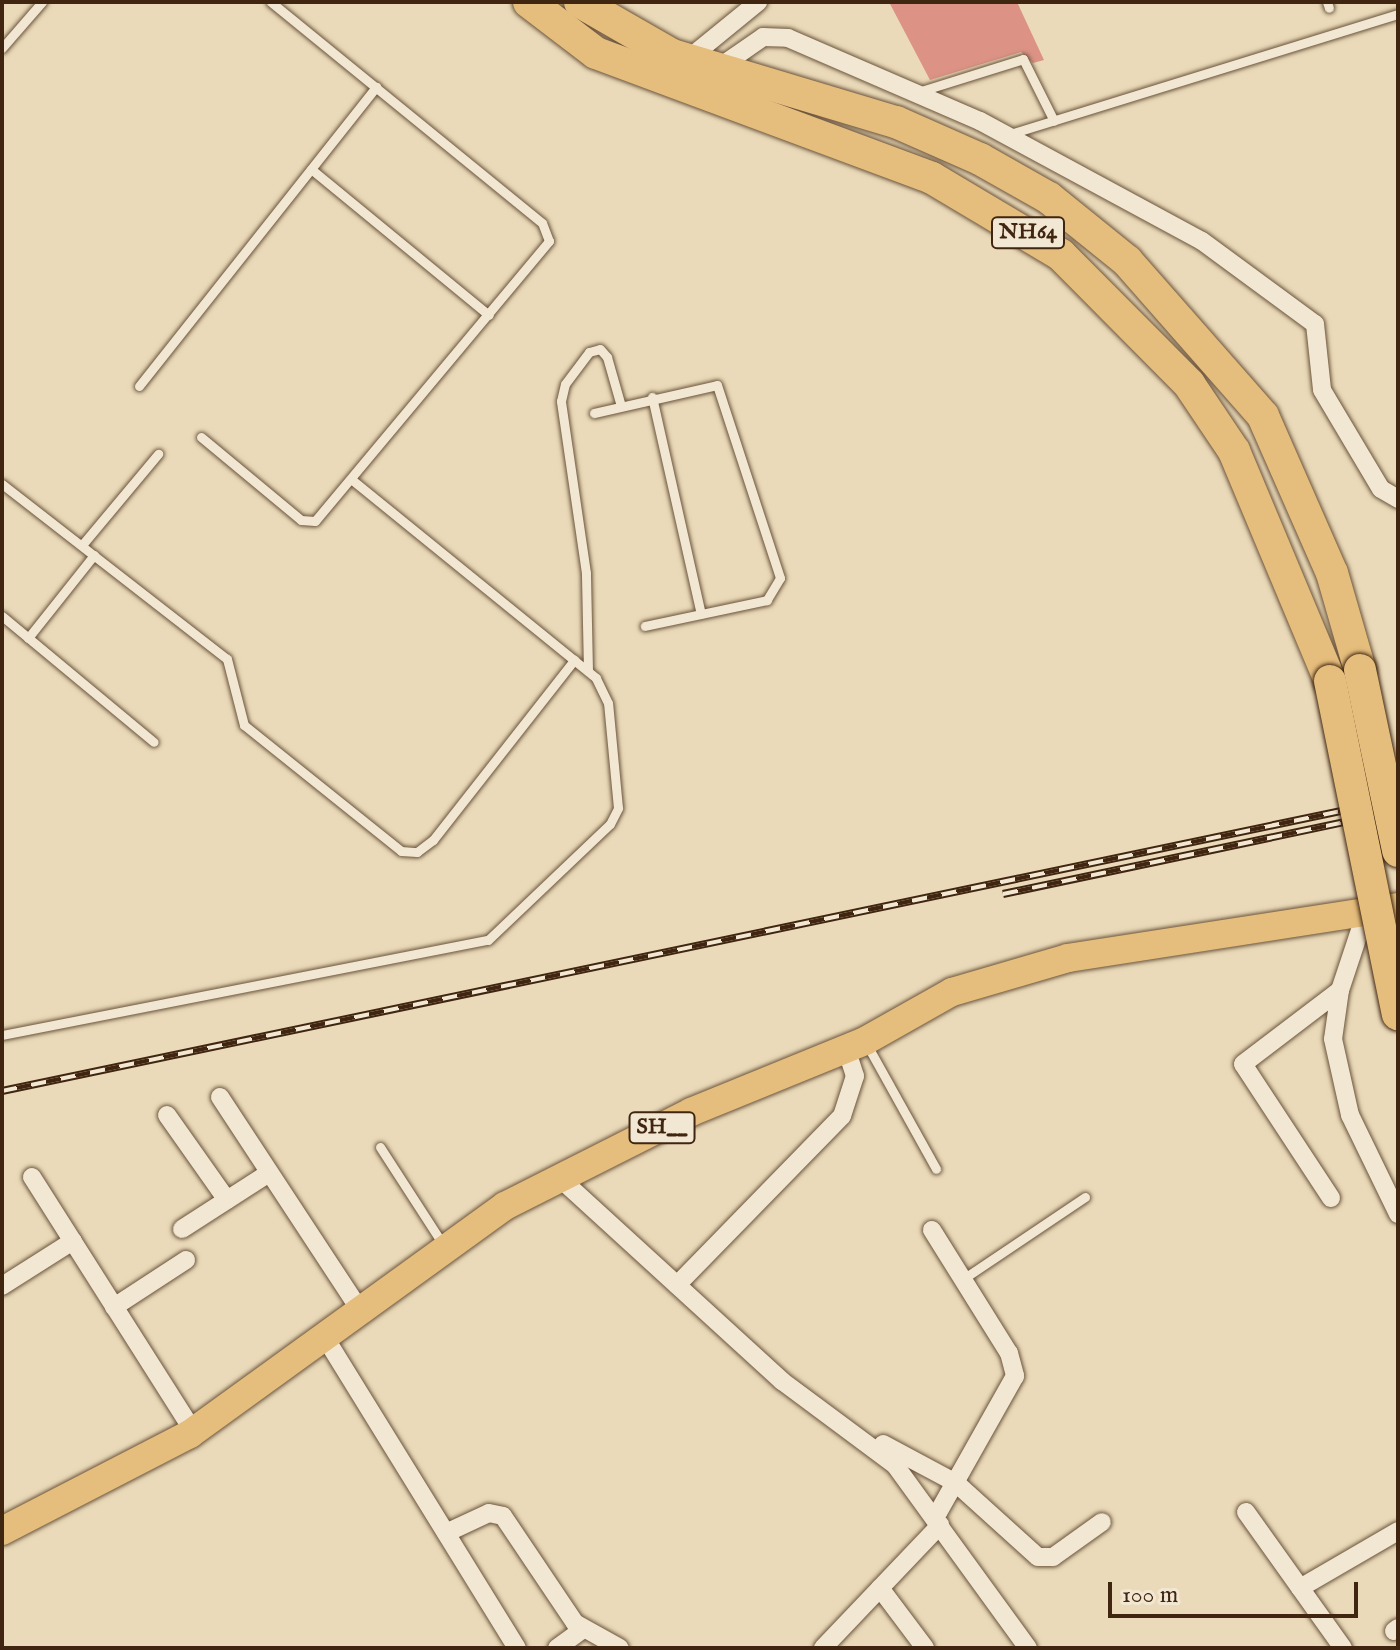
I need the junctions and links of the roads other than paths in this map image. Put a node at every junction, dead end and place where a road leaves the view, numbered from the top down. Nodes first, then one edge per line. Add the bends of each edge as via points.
1 (42, 2) edge
2 (529, 2) edge
3 (580, 2) edge
4 (758, 2) edge
5 (277, 4) edge
6 (1398, 14) edge
7 (2, 48) edge
8 (702, 64) junction
9 (376, 87) junction
10 (915, 93) junction
11 (1054, 121) junction
12 (1007, 135) junction
13 (311, 169) junction
14 (489, 315) junction
15 (139, 386) dead end
16 (652, 397) junction
17 (621, 406) junction
18 (594, 413) dead end
19 (201, 437) dead end
20 (158, 454) dead end
21 (354, 481) junction
22 (2, 484) edge
23 (1398, 499) edge
24 (82, 545) junction
25 (94, 555) junction
26 (701, 614) junction
27 (2, 616) edge
28 (645, 626) dead end
29 (28, 638) junction
30 (574, 660) junction
31 (588, 671) junction
32 (154, 742) dead end
33 (1398, 851) edge
34 (1398, 907) edge
35 (1366, 912) junction
36 (1340, 990) junction
37 (1398, 1014) edge
38 (2, 1035) edge
39 (856, 1045) junction
40 (220, 1097) dead end
41 (167, 1115) dead end
42 (380, 1147) dead end
43 (936, 1169) dead end
44 (269, 1173) junction
45 (32, 1177) dead end
46 (563, 1181) junction
47 (1085, 1197) dead end
48 (1331, 1198) dead end
49 (227, 1200) junction
50 (1398, 1214) edge
51 (182, 1229) dead end
52 (932, 1230) dead end
53 (73, 1241) junction
54 (444, 1246) junction
55 (186, 1260) dead end
56 (963, 1279) junction
57 (677, 1285) junction
58 (2, 1286) edge
59 (114, 1307) junction
60 (362, 1313) junction
61 (326, 1339) junction
62 (856, 1429) junction
63 (194, 1432) junction
64 (956, 1483) junction
65 (1246, 1512) dead end
66 (938, 1521) junction
67 (1102, 1522) dead end
68 (2, 1531) edge
69 (1398, 1531) edge
70 (446, 1533) junction
71 (880, 1588) junction
72 (1300, 1588) junction
73 (583, 1629) junction
74 (517, 1648) edge
75 (557, 1648) edge
76 (620, 1648) edge
77 (823, 1648) edge
78 (925, 1648) edge
79 (1028, 1648) edge
80 (1343, 1648) edge

1 - 7 lane
2 - 37 highway, NH64, bridge via 596,53 932,178 1061,255 1189,384 1234,451 1269,520 1330,681
3 - 8 highway, NH64
4 - 8 street
5 - 9 lane
6 - 11 lane
8 - 10 street via 763,37 788,38
8 - 33 highway, NH64, bridge via 896,122 980,159 1049,198 1127,261 1263,416 1332,573 1360,670
9 - 13 lane
9 - 14 lane via 549,232
10 - 11 lane via 1023,59
10 - 12 street
11 - 12 lane
12 - 23 street via 1202,241 1309,317 1321,342 1322,390 1381,489
13 - 14 lane
13 - 15 lane
14 - 21 lane
16 - 17 lane
16 - 26 lane
16 - 26 lane via 706,383 725,394 780,578 767,600
17 - 18 lane
17 - 31 lane via 607,357 600,349 589,352 565,384 561,401 586,573
19 - 21 lane via 301,520 327,513
20 - 24 lane
21 - 30 lane
22 - 24 lane
24 - 25 lane
25 - 29 lane
25 - 30 lane via 227,659 244,725 401,851 417,852 433,840
26 - 28 lane
27 - 29 lane
29 - 32 lane
30 - 31 lane
31 - 38 lane via 608,703 618,808 599,838 488,940
34 - 35 main road, SH__
35 - 36 street
35 - 39 main road, SH__ via 1011,971 952,992
36 - 48 street via 1243,1064
36 - 50 street via 1333,1039 1350,1115
39 - 43 lane
39 - 46 main road, SH__ via 691,1112
39 - 57 street via 855,1076 842,1116
40 - 44 street
41 - 49 street
42 - 54 lane
44 - 49 street
44 - 60 street
45 - 53 street
46 - 54 main road, SH__ via 505,1206
46 - 57 street
47 - 56 lane
49 - 51 street
52 - 56 street
53 - 58 street
53 - 59 street
54 - 60 main road, SH__
55 - 59 street
56 - 64 street via 1009,1353 1015,1376
57 - 62 street via 782,1381
59 - 63 street
60 - 61 main road, SH__
61 - 63 main road, SH__
61 - 70 street
62 - 64 street
62 - 66 street
63 - 68 main road, SH__
64 - 66 street
64 - 67 street via 1038,1557 1053,1557
65 - 72 street
66 - 71 street
66 - 79 street
69 - 72 street
70 - 73 street via 489,1513 503,1516
70 - 74 street
71 - 77 street
71 - 78 street
72 - 80 street
73 - 75 street
73 - 76 street

